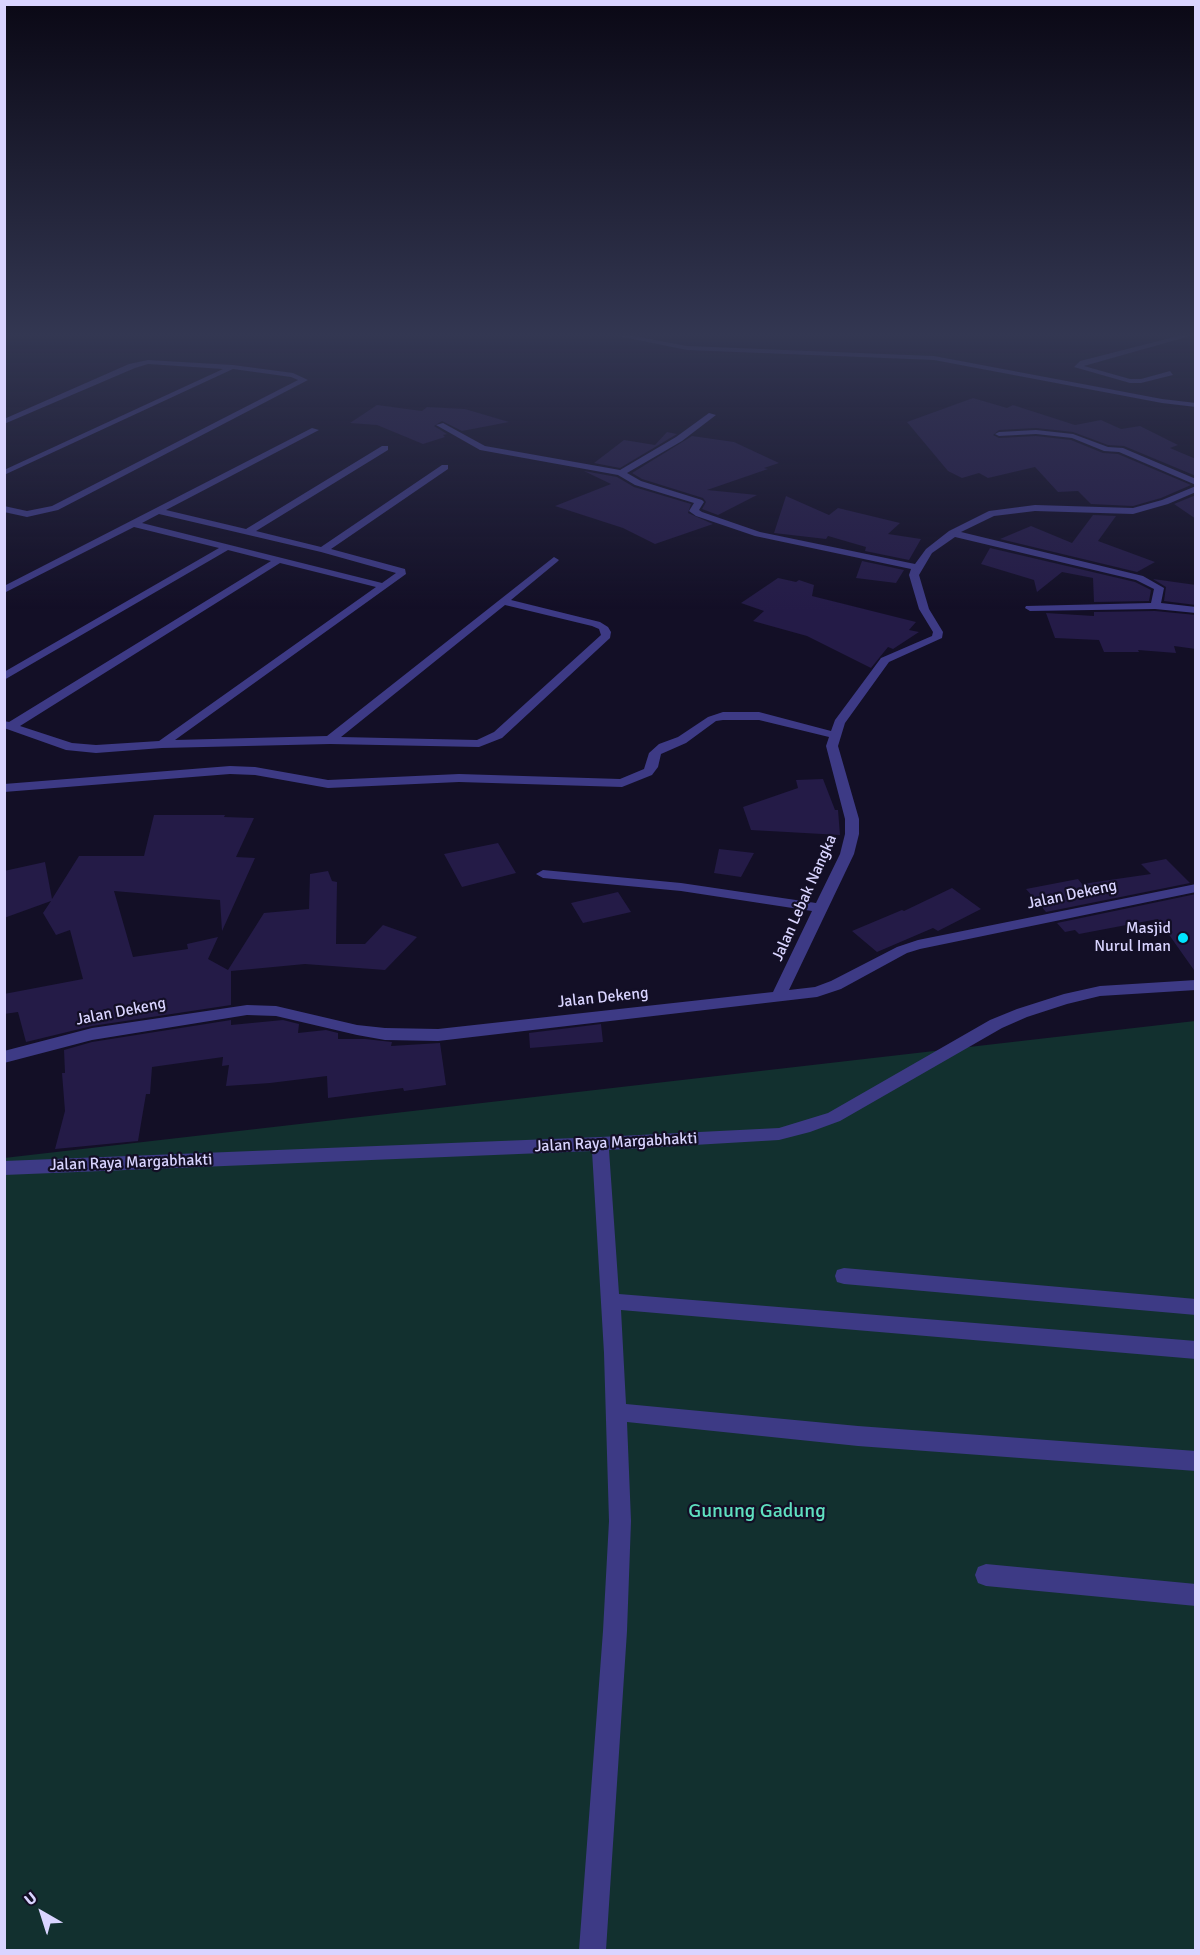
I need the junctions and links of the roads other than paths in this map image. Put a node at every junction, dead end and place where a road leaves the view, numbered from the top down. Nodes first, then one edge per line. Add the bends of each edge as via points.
1 (102, 427) edge
2 (212, 427) edge
3 (444, 427) edge
4 (695, 427) edge
5 (315, 430) dead end
6 (999, 434) dead end
7 (385, 448) dead end
8 (445, 467) dead end
9 (621, 472) junction
10 (4, 473) edge
11 (1196, 482) edge
12 (1196, 489) edge
13 (4, 509) edge
14 (158, 511) junction
15 (131, 523) junction
16 (246, 532) junction
17 (952, 533) junction
18 (227, 547) junction
19 (323, 550) junction
20 (279, 560) junction
21 (554, 560) dead end
22 (917, 567) junction
23 (383, 586) junction
24 (4, 590) edge
25 (502, 601) junction
26 (1155, 606) junction
27 (1030, 608) dead end
28 (1196, 610) edge
29 (4, 677) edge
30 (8, 725) edge
31 (834, 735) junction
32 (330, 740) junction
33 (162, 744) junction
34 (4, 788) edge
35 (543, 874) dead end
36 (1196, 888) edge
37 (820, 908) junction
38 (1196, 985) edge
39 (778, 997) junction
40 (4, 1057) edge
41 (600, 1144) junction
42 (4, 1168) edge
43 (844, 1276) dead end
44 (610, 1301) junction
45 (1196, 1307) edge
46 (1196, 1350) edge
47 (616, 1412) junction
48 (1196, 1461) edge
49 (986, 1575) dead end
50 (1196, 1595) edge
51 (593, 1950) edge

1 - 10 street
2 - 13 street via 55,508 27,514
3 - 9 street via 492,451
4 - 9 street
5 - 14 street
6 - 11 street via 1073,436
7 - 16 street
8 - 19 street
9 - 22 street via 638,483 699,502 694,511 699,514 758,534
12 - 17 street via 1133,511 1006,510 977,519
14 - 15 street
14 - 16 street
15 - 18 street
15 - 24 street
16 - 19 street
17 - 22 street via 929,551
17 - 26 street via 1139,578 1159,588
18 - 20 street
18 - 29 street
19 - 23 street via 401,571
20 - 23 street
20 - 30 street
21 - 25 street
22 - 31 street via 916,588 938,632 937,638 885,660
23 - 33 street
25 - 32 street
25 - 32 street via 596,624 603,627 606,636 489,739 468,744
26 - 27 street
26 - 28 street
30 - 33 street via 70,747
31 - 34 street via 759,716 723,716 663,747 648,772 622,783 459,778 328,784 230,770
31 - 37 street, Jalan Lebak Nangka via 832,746 852,819 852,834 847,854
32 - 33 street
35 - 37 street via 681,887
36 - 39 street, Jalan Dekeng via 918,945 836,985 817,992
37 - 39 street, Jalan Lebak Nangka
38 - 41 street, Jalan Raya Margabhakti via 1100,991 1022,1013 834,1117 810,1126 779,1134
39 - 40 street, Jalan Dekeng via 428,1035 385,1035 276,1011 247,1010 92,1034
41 - 42 street, Jalan Raya Margabhakti
41 - 44 street
43 - 45 street
44 - 46 street
44 - 47 street
47 - 48 street via 858,1436
47 - 51 street via 619,1532
49 - 50 street

